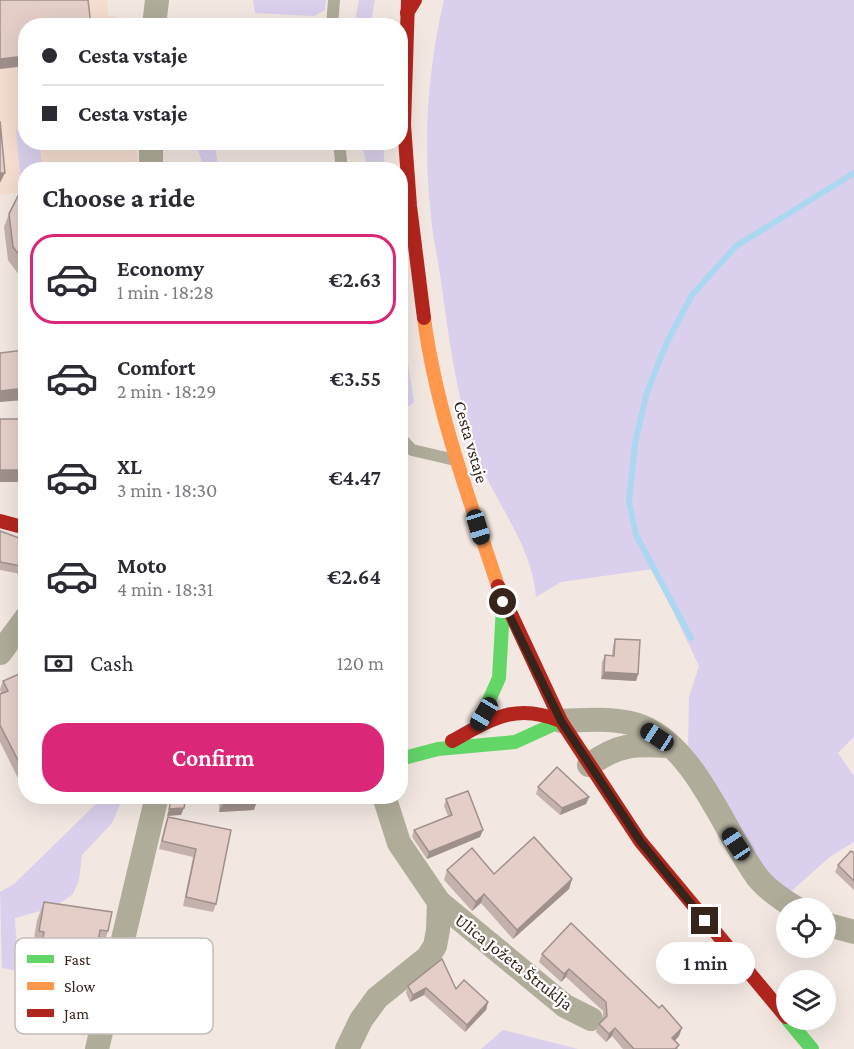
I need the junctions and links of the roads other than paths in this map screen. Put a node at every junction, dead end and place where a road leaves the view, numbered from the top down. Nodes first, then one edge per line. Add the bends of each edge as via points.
1 (158, 0) edge
2 (334, 0) edge
3 (415, 0) edge
4 (408, 6) edge
5 (155, 18) edge
6 (333, 18) edge
7 (408, 179) edge
8 (408, 446) edge
9 (457, 460) junction
10 (0, 521) edge
11 (18, 526) edge
12 (503, 602) junction
13 (18, 628) edge
14 (0, 652) edge
15 (561, 721) junction
16 (477, 727) junction
17 (672, 746) junction
18 (438, 749) junction
19 (408, 757) edge
20 (589, 765) junction
21 (156, 804) edge
22 (387, 804) edge
23 (784, 898) edge
24 (439, 902) junction
25 (836, 927) edge
26 (854, 932) edge
27 (124, 938) edge
28 (776, 1006) edge
29 (591, 1019) dead end
30 (796, 1030) edge
31 (101, 1034) edge
32 (97, 1049) edge
33 (347, 1049) edge
34 (812, 1049) edge

1 - 5 street
2 - 6 lane
3 - 4 main road
7 - 9 main road, Cesta vstaje via 430,363
8 - 9 lane via 412,450
9 - 12 main road, Cesta vstaje
10 - 11 main road
12 - 15 main road, Cesta vstaje
12 - 16 main road via 499,678
13 - 14 street
15 - 16 main road via 542,713 522,711
15 - 17 street via 612,721 643,727
15 - 18 main road via 516,742
15 - 20 main road, Cesta vstaje
16 - 18 main road
17 - 20 street via 622,746
17 - 23 street via 694,771 760,880
18 - 19 main road
20 - 28 main road, Cesta vstaje via 640,841
21 - 27 street
22 - 24 street, Ulica Jožeta Štruklja via 399,843
24 - 29 street, Ulica Jožeta Štruklja via 565,1006
24 - 33 street, Ulica Jožeta Štruklja via 435,946 428,957 377,998
25 - 26 street
30 - 34 main road, Cesta vstaje
31 - 32 street

